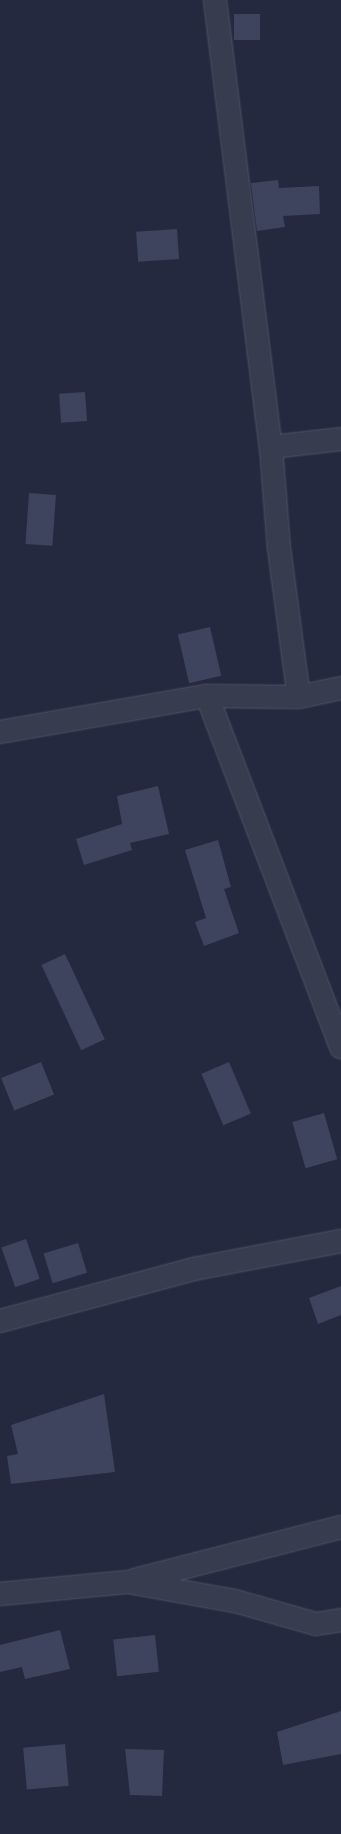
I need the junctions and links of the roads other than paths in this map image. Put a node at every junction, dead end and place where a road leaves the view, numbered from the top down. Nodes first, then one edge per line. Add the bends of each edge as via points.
1 (215, 0) edge
2 (341, 439) edge
3 (271, 447) junction
4 (341, 688) edge
5 (207, 696) junction
6 (299, 697) junction
7 (0, 732) edge
8 (341, 1047) edge
9 (341, 1241) edge
10 (0, 1321) edge
11 (341, 1527) edge
12 (128, 1582) junction
13 (0, 1594) edge
14 (341, 1620) edge

1 - 3 street
2 - 3 street
3 - 6 street via 279,548
4 - 6 street
5 - 6 street
5 - 7 street
5 - 8 street
9 - 10 street via 194,1269
11 - 12 street
12 - 13 street
12 - 14 street via 235,1602 316,1624

